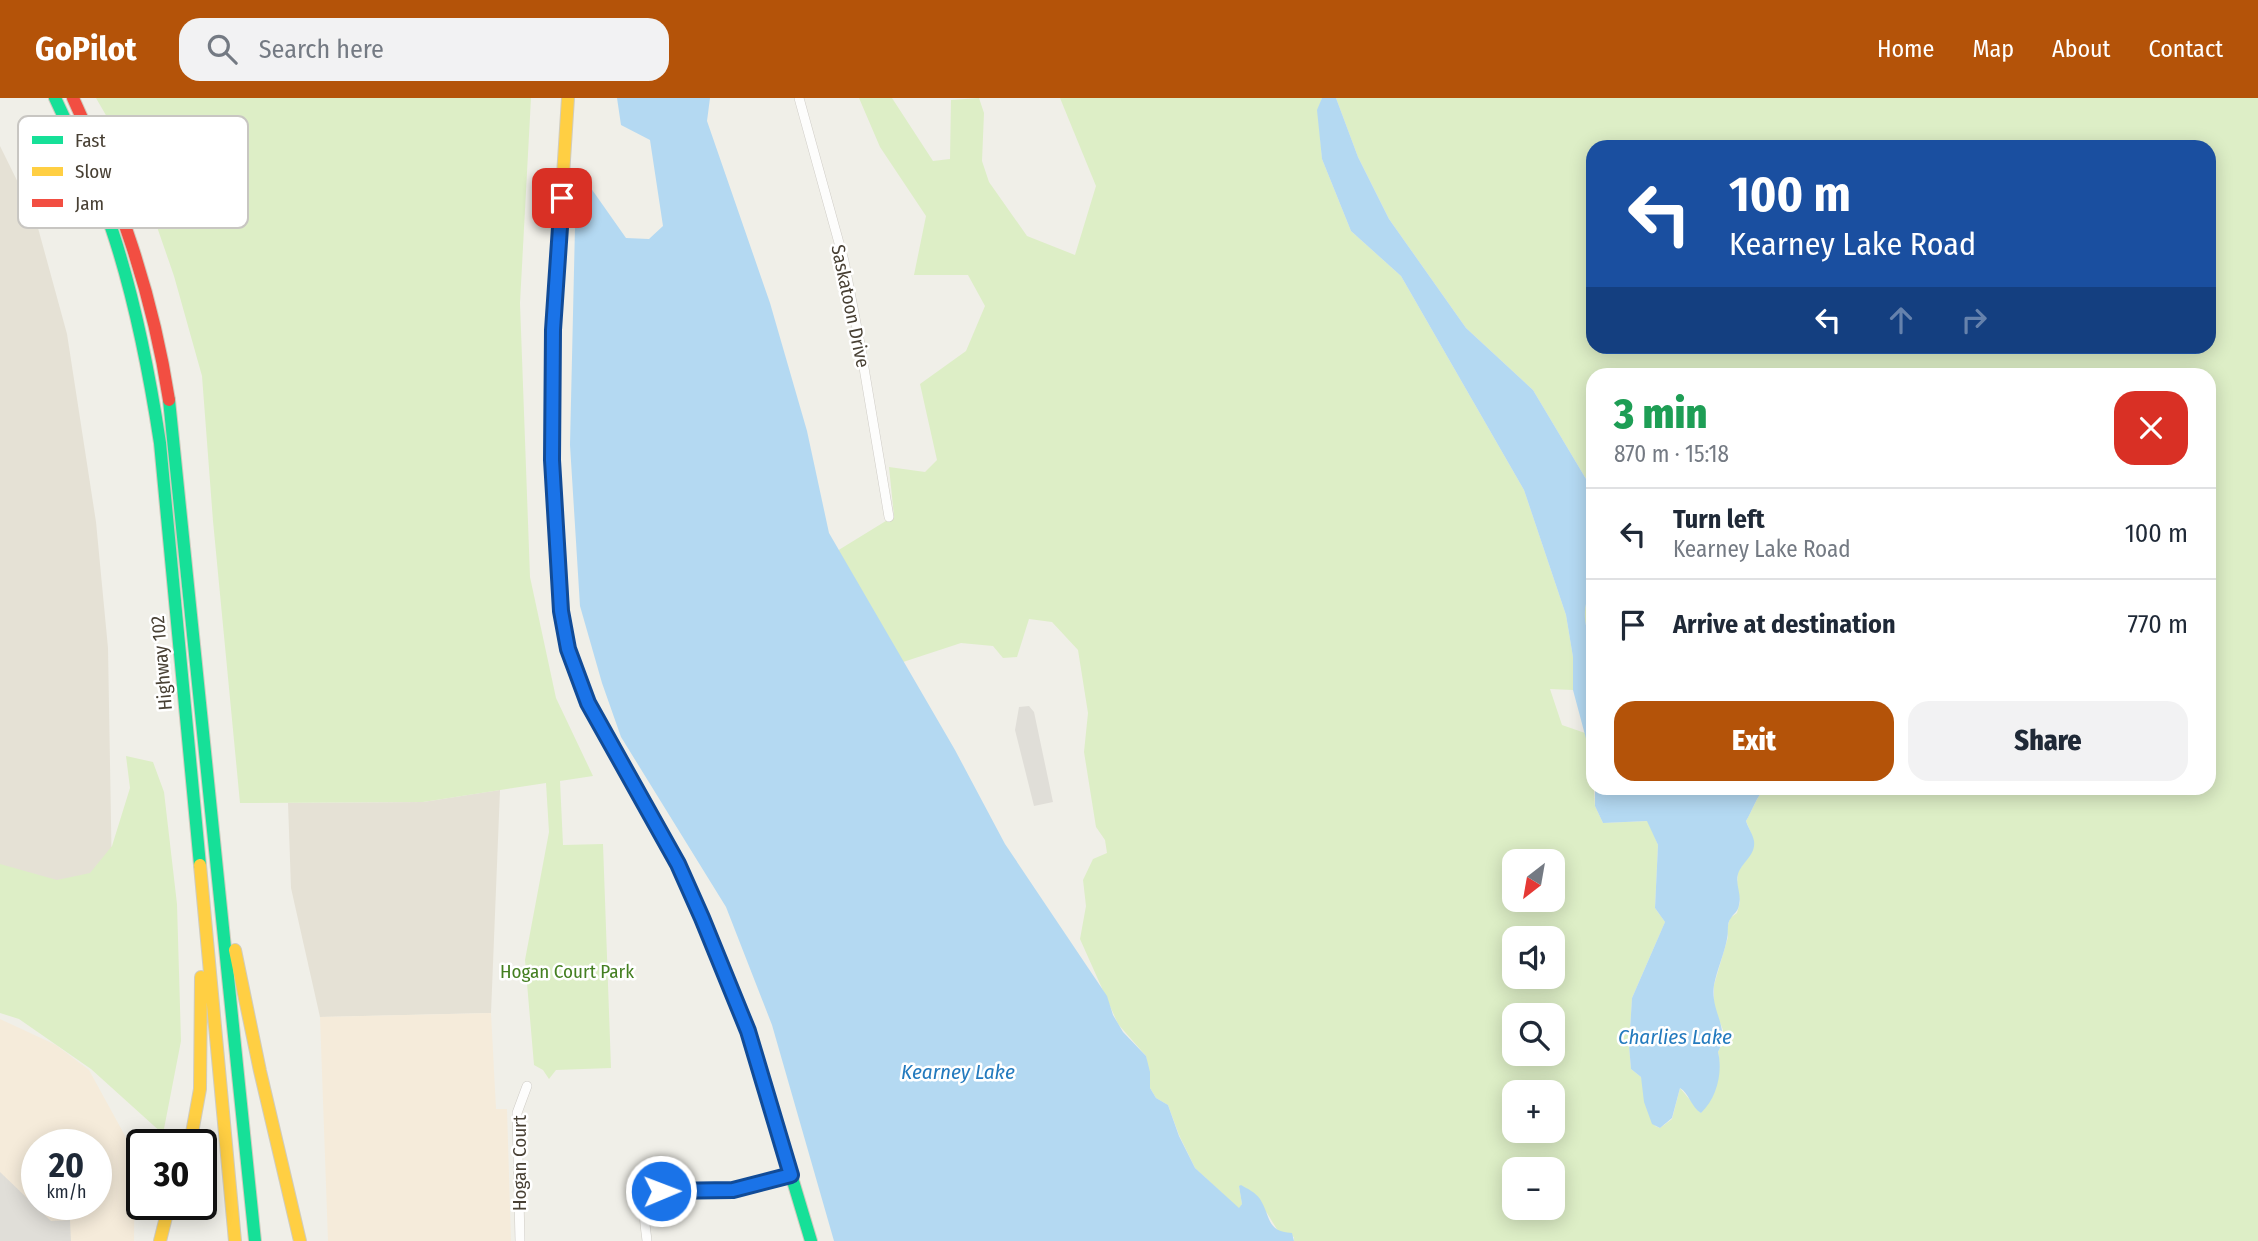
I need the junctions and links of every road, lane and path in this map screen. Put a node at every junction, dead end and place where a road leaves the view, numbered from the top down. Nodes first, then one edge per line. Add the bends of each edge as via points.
1 (54, 98) edge
2 (73, 98) edge
3 (568, 98) edge
4 (799, 98) edge
5 (63, 116) edge
6 (81, 116) edge
7 (111, 228) edge
8 (128, 228) edge
9 (889, 517) dead end
10 (218, 872) junction
11 (200, 873) junction
12 (527, 1086) dead end
13 (193, 1129) edge
14 (791, 1175) junction
15 (165, 1220) edge
16 (172, 1220) edge
17 (160, 1241) edge
18 (168, 1241) edge
19 (235, 1241) edge
20 (255, 1241) edge
21 (300, 1241) edge
22 (520, 1241) edge
23 (647, 1241) edge
24 (811, 1241) edge

1 - 5 main road, Highway 102
2 - 6 main road, Highway 102
3 - 14 main road via 553,330 552,447 564,630 588,703 678,864 702,918 748,1031
4 - 9 street, Saskatoon Drive via 844,261
7 - 11 main road, Highway 102 via 133,298 160,443
8 - 10 main road, Highway 102 via 165,368
10 - 20 main road, Highway 102
10 - 21 main road
11 - 13 main road via 201,1065
11 - 19 main road, Highway 102
12 - 22 street, Hogan Court via 517,1113
14 - 23 street via 733,1190 653,1194 647,1199
14 - 24 main road
15 - 17 main road
16 - 18 main road

